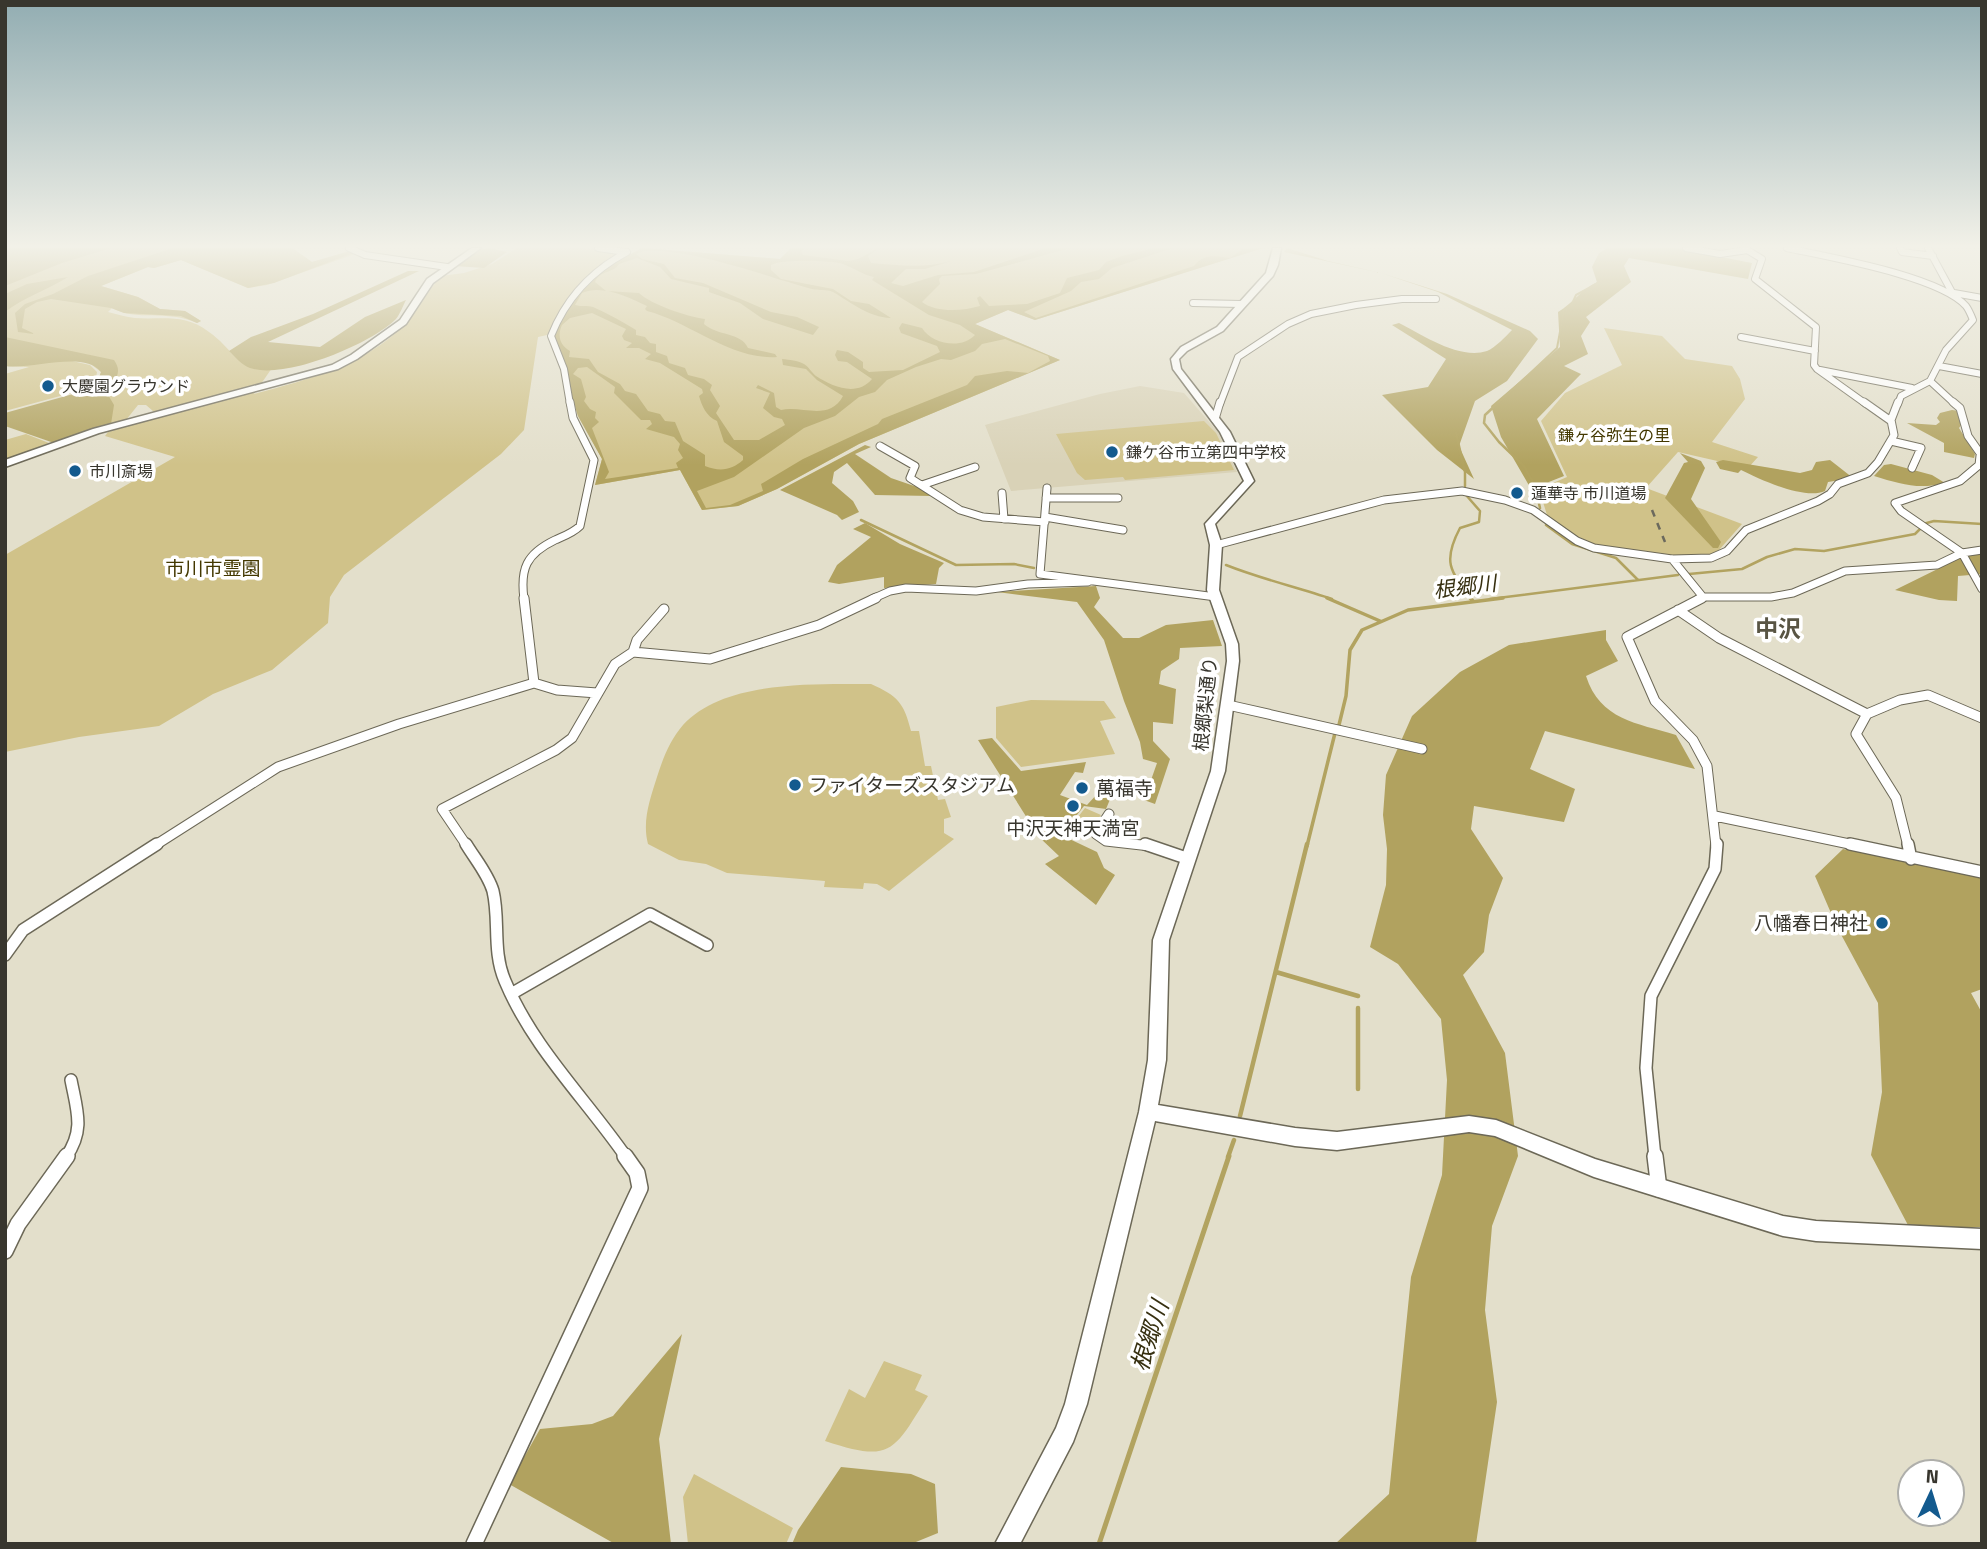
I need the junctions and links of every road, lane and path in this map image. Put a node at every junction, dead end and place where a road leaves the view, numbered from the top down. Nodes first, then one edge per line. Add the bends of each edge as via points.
1 (404, 320) edge
2 (558, 320) edge
3 (1227, 320) edge
4 (1297, 320) edge
5 (1807, 320) edge
6 (1973, 320) edge
7 (1741, 337) dead end
8 (1815, 351) junction
9 (1939, 366) junction
10 (1816, 369) junction
11 (1982, 374) edge
12 (1930, 381) junction
13 (1912, 388) junction
14 (1215, 419) junction
15 (1891, 421) junction
16 (1891, 441) junction
17 (880, 446) dead end
18 (1981, 456) edge
19 (5, 464) edge
20 (975, 467) dead end
21 (1912, 467) dead end
22 (922, 485) junction
23 (1048, 488) dead end
24 (1002, 493) dead end
25 (1046, 498) junction
26 (1118, 498) dead end
27 (1004, 519) junction
28 (1045, 519) junction
29 (1123, 530) dead end
30 (1216, 545) junction
31 (1982, 550) edge
32 (1962, 553) junction
33 (1672, 559) junction
34 (1088, 582) junction
35 (1982, 589) edge
36 (1216, 597) junction
37 (1703, 597) junction
38 (664, 609) dead end
39 (1678, 611) junction
40 (633, 652) junction
41 (534, 683) junction
42 (597, 693) junction
43 (1228, 705) junction
44 (1867, 714) junction
45 (1982, 718) edge
46 (1422, 748) dead end
47 (1110, 814) dead end
48 (1715, 816) junction
49 (1189, 859) junction
50 (1912, 859) junction
51 (1982, 872) edge
52 (707, 945) dead end
53 (5, 955) edge
54 (511, 994) junction
55 (71, 1080) dead end
56 (1148, 1112) junction
57 (1659, 1189) junction
58 (1982, 1239) edge
59 (5, 1251) edge
60 (474, 1544) edge
61 (1007, 1544) edge

1 - 19 street via 335,367 112,426
2 - 41 street via 551,336 564,369 573,418 594,460 580,526 533,553 521,578
3 - 14 street via 1175,359 1177,369
4 - 14 street via 1238,357
5 - 8 street via 1816,327
6 - 9 street via 1946,350
7 - 8 street
8 - 10 street
9 - 11 street
9 - 12 street
10 - 13 street
10 - 15 street
12 - 13 street
12 - 18 street via 1960,408 1968,436
13 - 15 street via 1901,396
14 - 30 street, 根郷梨通り via 1249,481 1210,524
15 - 16 street
16 - 21 street via 1921,448
16 - 33 street via 1876,469 1746,530 1727,551 1711,558
17 - 22 street via 915,466 910,478
18 - 32 street via 1979,465 1959,481 1895,503
20 - 22 street
22 - 27 street via 960,510
23 - 25 street
24 - 27 street
25 - 26 street
25 - 28 street
27 - 28 street
28 - 29 street
28 - 34 street via 1040,574
30 - 33 street via 1384,500 1462,491 1533,510 1594,548
30 - 36 street, 根郷梨通り
31 - 32 street
32 - 35 street
32 - 37 street via 1937,565 1845,571 1793,593 1771,597
33 - 37 street
34 - 36 street
34 - 40 street via 976,591 906,588 819,625 710,659
36 - 43 street, 根郷梨通り via 1232,644
37 - 39 street
38 - 40 street via 637,640
39 - 44 street via 1719,638
39 - 48 street via 1627,637 1655,701 1693,740 1707,766
40 - 42 street via 615,664
41 - 42 street via 564,692
41 - 53 street via 278,767 23,930
42 - 54 street via 564,744 442,809 488,878 496,949
43 - 46 street
43 - 49 street, 根郷梨通り via 1218,771
44 - 45 street via 1900,700 1928,695
44 - 50 street via 1856,734 1900,807
47 - 49 street via 1096,830 1101,839 1140,843
48 - 50 street
48 - 57 street via 1715,869 1651,996 1648,1013 1645,1079
49 - 56 street, 根郷梨通り via 1161,940 1157,1060
50 - 51 street
52 - 54 street via 650,914
54 - 60 street via 557,1070 637,1173 640,1188
55 - 59 street via 79,1122 76,1142 18,1224
56 - 57 street via 1337,1141 1469,1124 1496,1128
56 - 61 street, 根郷梨通り via 1076,1404
57 - 58 street via 1783,1226

